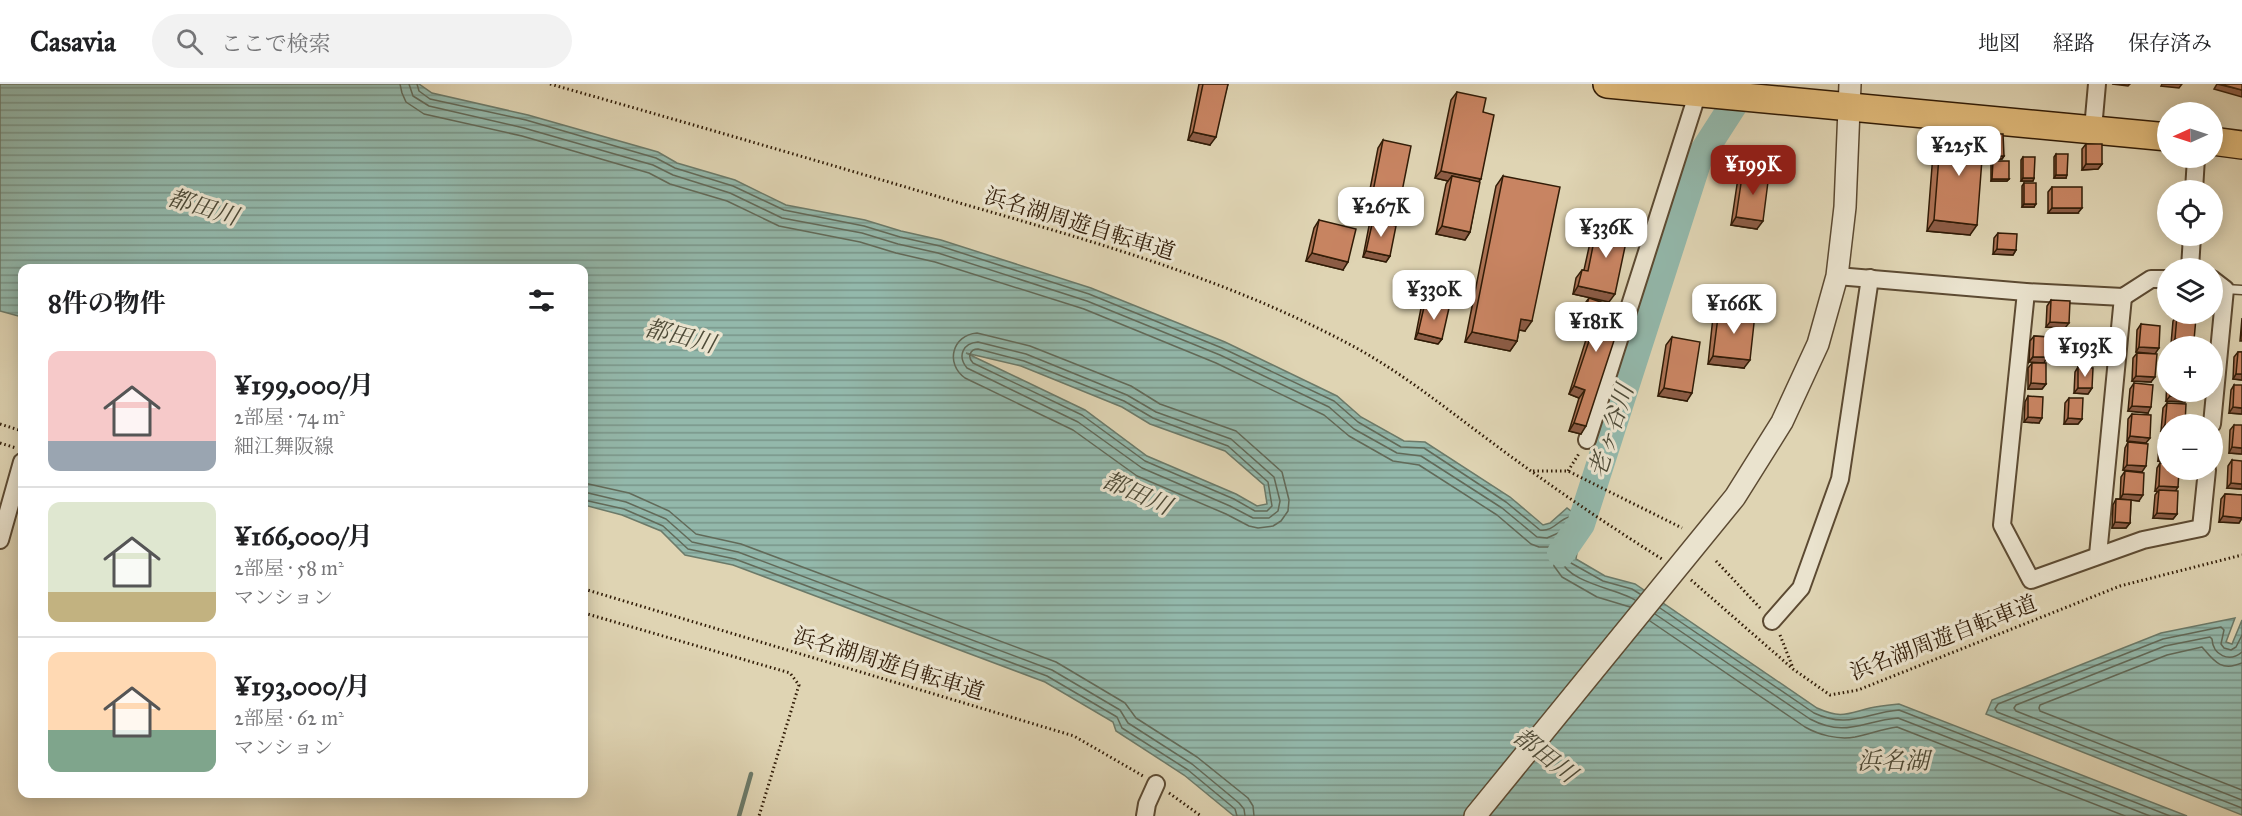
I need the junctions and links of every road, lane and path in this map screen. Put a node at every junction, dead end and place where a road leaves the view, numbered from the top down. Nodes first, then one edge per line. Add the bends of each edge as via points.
1 (550, 84) edge
2 (1607, 84) edge
3 (2097, 84) edge
4 (1708, 93) junction
5 (1850, 95) edge
6 (2093, 129) junction
7 (2157, 135) edge
8 (2223, 142) edge
9 (2242, 145) edge
10 (1837, 276) junction
11 (1870, 278) junction
12 (2157, 279) edge
13 (2227, 286) edge
14 (2026, 292) junction
15 (2123, 297) junction
16 (2213, 414) edge
17 (0, 424) edge
18 (18, 430) edge
19 (1587, 440) joint
20 (0, 444) edge
21 (18, 449) edge
22 (1531, 471) junction
23 (1568, 471) junction
24 (18, 476) edge
25 (2206, 480) edge
26 (1682, 528) dead end
27 (0, 540) edge
28 (2098, 555) junction
29 (2242, 555) edge
30 (1675, 573) junction
31 (588, 590) edge
32 (588, 614) edge
33 (1772, 621) dead end
34 (1156, 784) junction
35 (759, 816) edge
36 (1145, 816) edge
37 (1202, 816) edge
38 (1475, 816) edge

1 - 22 path, 浜名湖周遊自転車道 via 1089,241 1213,282 1351,345 1429,394
2 - 4 main road
3 - 6 street
4 - 5 main road via 1760,97
4 - 19 street
5 - 6 main road
5 - 10 street via 1845,207
6 - 7 main road
8 - 9 main road
10 - 11 street
10 - 30 street via 1818,344 1782,422 1735,497
11 - 14 street
11 - 33 street via 1840,479 1801,588
12 - 15 street
13 - 16 street
14 - 15 street
14 - 28 street via 2002,525 2031,580
15 - 28 street
17 - 18 path
19 - 23 path
20 - 21 path
22 - 23 path
22 - 30 path, 浜名湖周遊自転車道
23 - 26 path
24 - 27 street
25 - 28 street via 2201,528 2143,540
29 - 30 path, 浜名湖周遊自転車道 via 2120,586 1858,690 1830,694 1793,669
30 - 38 street
31 - 34 path, 浜名湖周遊自転車道 via 1074,736
32 - 35 path via 790,673 800,685
34 - 36 street
34 - 37 path, 浜名湖周遊自転車道

